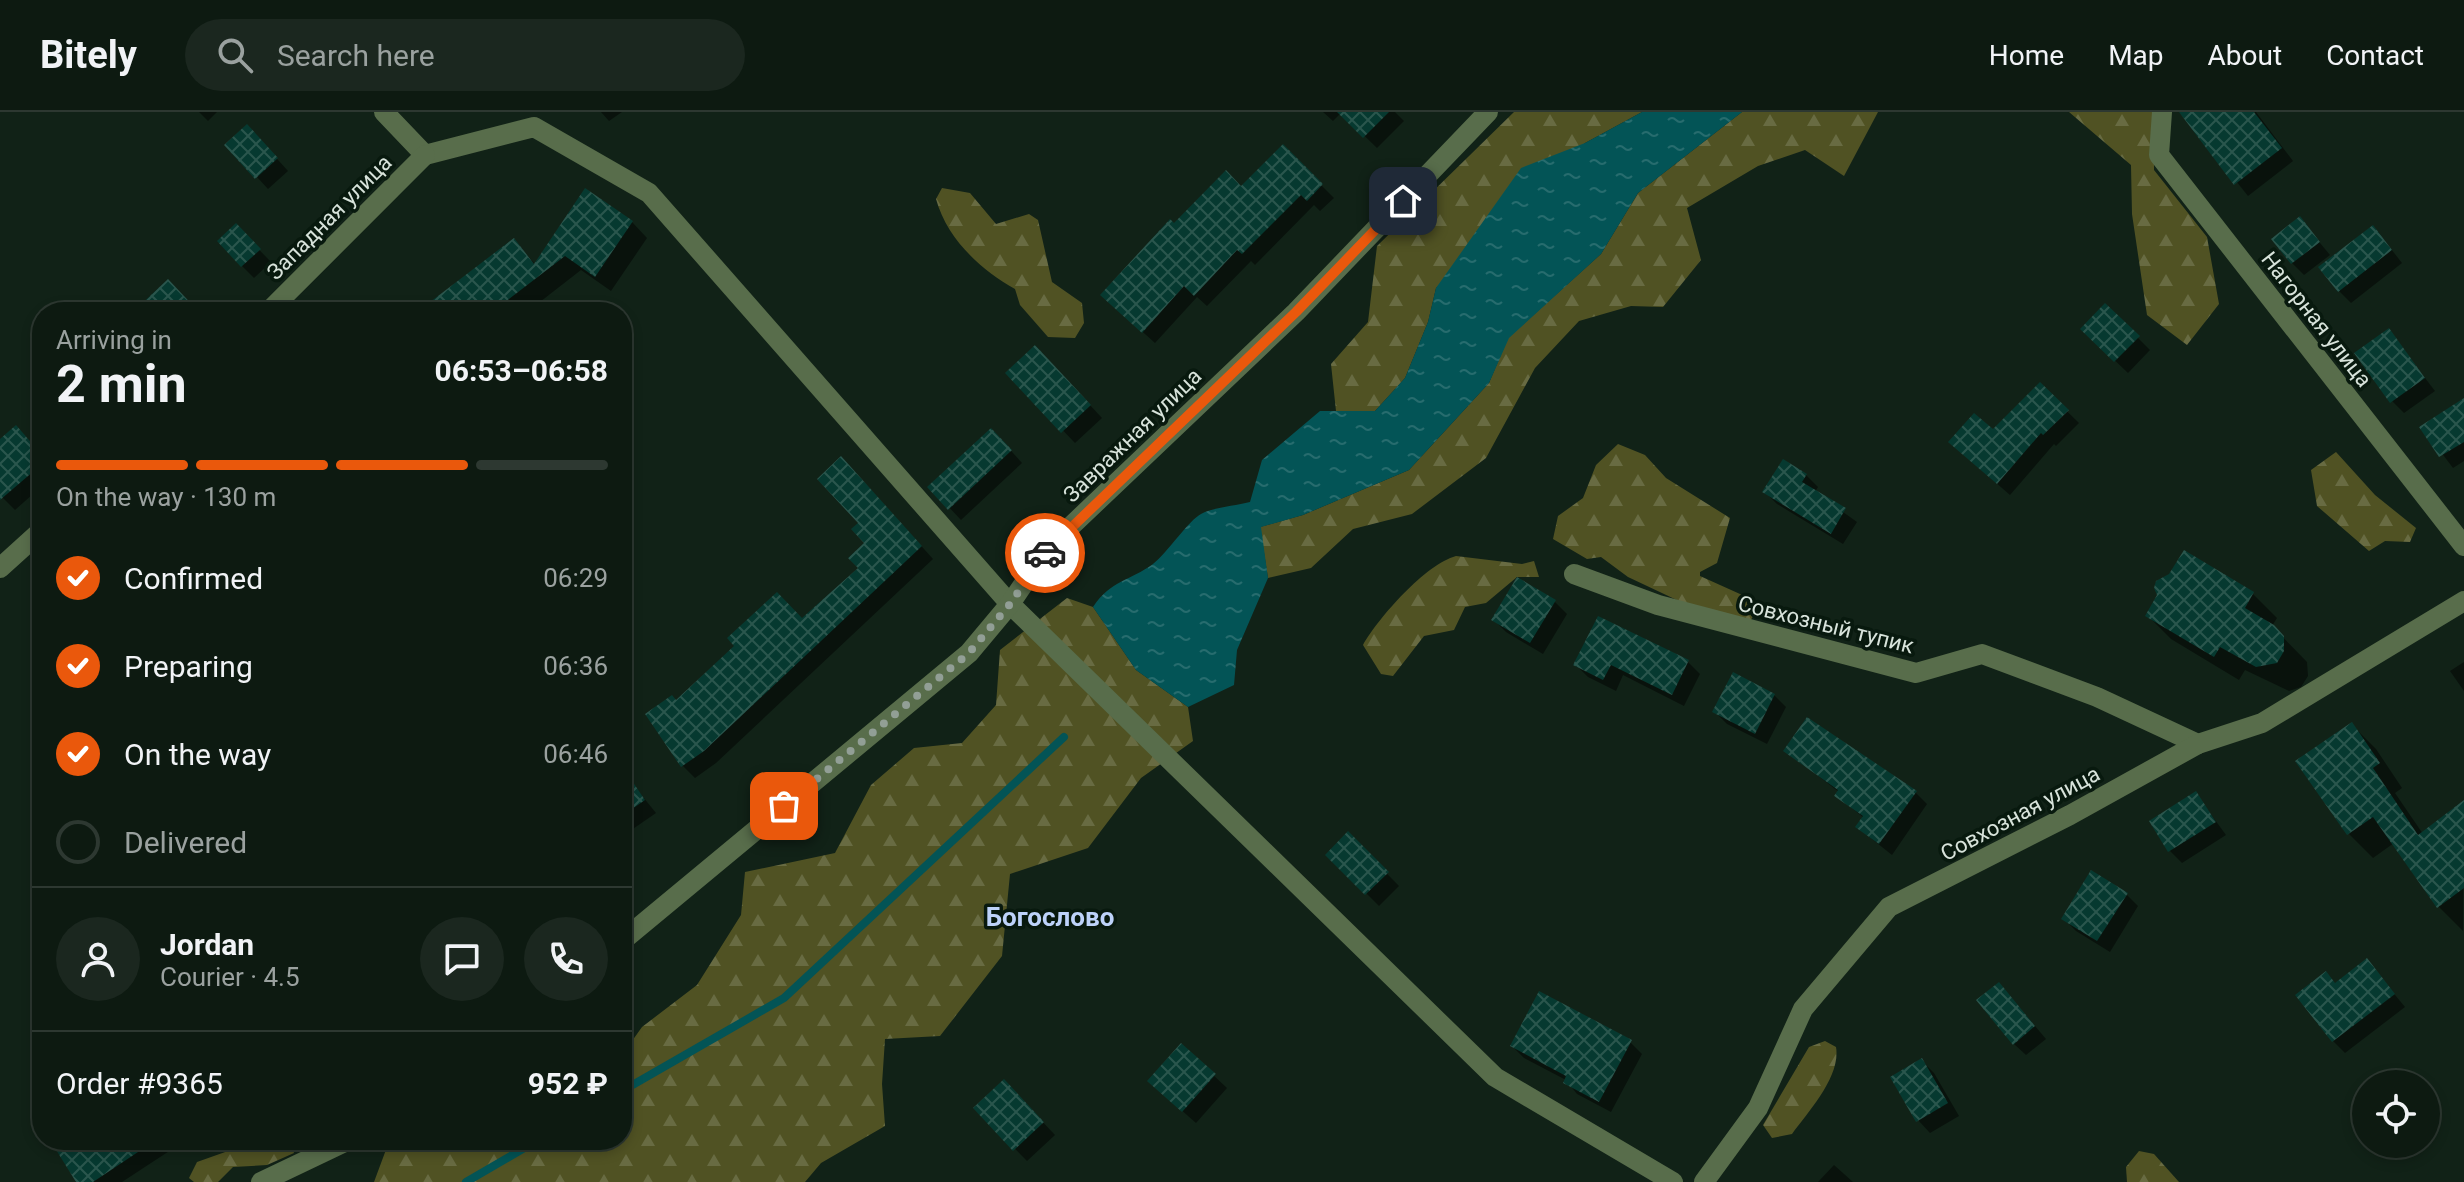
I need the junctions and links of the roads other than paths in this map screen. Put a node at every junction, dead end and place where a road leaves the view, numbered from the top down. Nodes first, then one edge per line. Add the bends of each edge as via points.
1 (384, 112) edge
2 (1488, 112) edge
3 (2162, 112) edge
4 (536, 119) edge
5 (425, 155) junction
6 (278, 302) edge
7 (32, 539) edge
8 (2464, 546) edge
9 (0, 568) edge
10 (1574, 574) dead end
11 (2464, 601) edge
12 (1010, 604) junction
13 (2198, 744) junction
14 (632, 933) edge
15 (328, 1150) edge
16 (261, 1182) edge
17 (1673, 1182) edge
18 (1704, 1182) edge

1 - 5 street
2 - 12 street, Завражная улица via 1296,312 1048,548
3 - 8 street, Нагорная улица via 2159,155
4 - 5 street
4 - 12 street via 649,193
5 - 6 street, Западная улица
7 - 9 street
10 - 13 street, Совхозный тупик via 1658,605 1916,673 1982,654 2097,697
11 - 13 street, Совхозная улица via 2262,723
12 - 14 street, Завражная улица via 969,653
12 - 17 street via 1495,1077
13 - 18 street, Совхозная улица via 1889,907 1803,1009 1758,1108
15 - 16 street

